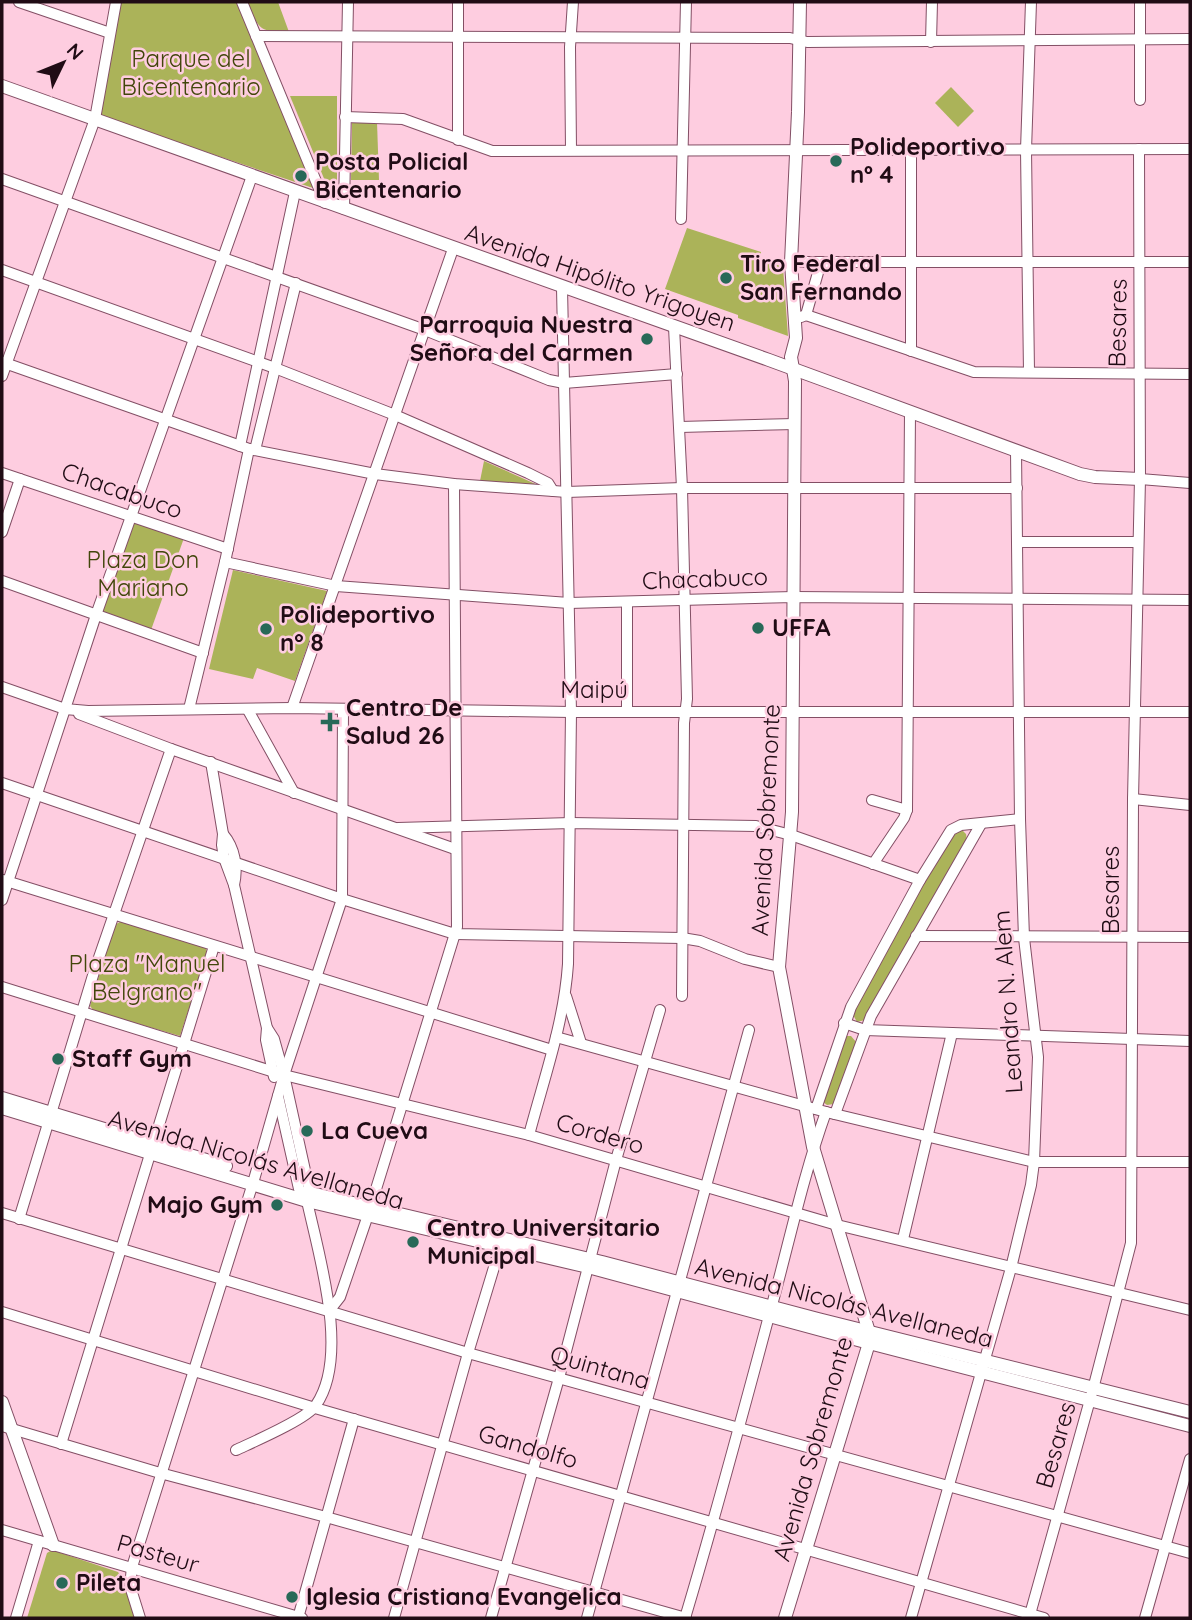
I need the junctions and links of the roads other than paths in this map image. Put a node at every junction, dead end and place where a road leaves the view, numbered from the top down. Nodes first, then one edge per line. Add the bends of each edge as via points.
1 (19, 2) edge
2 (116, 2) edge
3 (242, 2) edge
4 (348, 2) edge
5 (458, 2) edge
6 (573, 2) edge
7 (686, 2) edge
8 (800, 2) edge
9 (932, 2) edge
10 (1031, 2) edge
11 (1140, 2) edge
12 (110, 33) junction
13 (256, 36) junction
14 (347, 37) junction
15 (458, 38) junction
16 (571, 38) junction
17 (685, 38) junction
18 (799, 39) junction
19 (1190, 39) edge
20 (1031, 41) junction
21 (1140, 41) junction
22 (931, 42) junction
23 (2, 86) edge
24 (1140, 100) dead end
25 (345, 117) junction
26 (95, 120) junction
27 (458, 139) junction
28 (1139, 149) junction
29 (1190, 149) edge
30 (571, 150) junction
31 (684, 150) junction
32 (1026, 150) junction
33 (797, 151) junction
34 (911, 151) junction
35 (252, 176) junction
36 (2, 179) edge
37 (298, 193) junction
38 (65, 202) junction
39 (325, 203) junction
40 (344, 209) junction
41 (681, 219) dead end
42 (453, 249) junction
43 (225, 258) junction
44 (1028, 261) junction
45 (791, 262) junction
46 (821, 262) junction
47 (912, 262) junction
48 (1140, 262) junction
49 (1190, 262) edge
50 (2, 270) edge
51 (280, 278) junction
52 (35, 282) junction
53 (296, 283) junction
54 (562, 288) junction
55 (800, 318) junction
56 (674, 327) junction
57 (425, 330) junction
58 (194, 339) junction
59 (911, 351) junction
60 (4, 362) edge
61 (260, 363) junction
62 (275, 368) junction
63 (793, 370) junction
64 (1029, 372) junction
65 (1138, 373) junction
66 (677, 374) junction
67 (1190, 374) edge
68 (2, 376) edge
69 (564, 383) junction
70 (910, 412) junction
71 (395, 415) junction
72 (166, 420) junction
73 (795, 424) junction
74 (680, 427) junction
75 (248, 448) junction
76 (1016, 451) junction
77 (2, 473) edge
78 (375, 474) junction
79 (20, 479) junction
80 (1140, 479) junction
81 (1190, 483) edge
82 (454, 484) junction
83 (682, 488) junction
84 (795, 488) junction
85 (908, 488) junction
86 (1017, 488) junction
87 (553, 491) junction
88 (568, 492) junction
89 (131, 515) junction
90 (2, 533) edge
91 (1019, 542) junction
92 (1138, 542) junction
93 (228, 550) junction
94 (225, 562) junction
95 (2, 581) edge
96 (336, 586) junction
97 (455, 595) junction
98 (794, 597) junction
99 (907, 598) junction
100 (1019, 598) junction
101 (1136, 599) junction
102 (1190, 600) edge
103 (685, 601) junction
104 (627, 602) junction
105 (569, 603) junction
106 (96, 615) junction
107 (203, 653) junction
108 (2, 687) edge
109 (292, 708) junction
110 (65, 709) junction
111 (190, 709) junction
112 (344, 709) junction
113 (456, 709) junction
114 (248, 710) junction
115 (627, 711) junction
116 (794, 711) junction
117 (907, 711) junction
118 (1019, 711) junction
119 (1135, 711) junction
120 (571, 712) junction
121 (685, 712) junction
122 (1190, 712) edge
123 (171, 749) junction
124 (211, 762) junction
125 (2, 783) edge
126 (294, 793) junction
127 (36, 795) junction
128 (1133, 799) junction
129 (872, 800) dead end
130 (1190, 806) edge
131 (343, 810) junction
132 (907, 810) junction
133 (1020, 819) junction
134 (571, 823) junction
135 (683, 824) junction
136 (981, 824) junction
137 (456, 825) junction
138 (962, 825) junction
139 (398, 828) junction
140 (143, 832) junction
141 (791, 835) junction
142 (970, 840) junction
143 (456, 849) junction
144 (230, 860) junction
145 (873, 864) junction
146 (920, 880) junction
147 (5, 881) edge
148 (342, 899) junction
149 (2, 900) edge
150 (113, 915) junction
151 (455, 934) junction
152 (568, 936) junction
153 (916, 936) junction
154 (1132, 937) junction
155 (1190, 937) edge
156 (682, 938) junction
157 (1024, 938) junction
158 (214, 946) junction
159 (250, 957) junction
160 (779, 967) junction
161 (316, 977) junction
162 (2, 987) edge
163 (565, 995) junction
164 (682, 996) dead end
165 (660, 1010) dead end
166 (82, 1011) junction
167 (430, 1013) junction
168 (844, 1023) junction
169 (749, 1030) dead end
170 (865, 1030) junction
171 (952, 1033) junction
172 (1037, 1036) junction
173 (556, 1037) junction
174 (1131, 1040) junction
175 (1190, 1041) edge
176 (184, 1043) junction
177 (581, 1043) junction
178 (552, 1050) junction
179 (644, 1061) junction
180 (279, 1073) junction
181 (734, 1086) junction
182 (278, 1095) junction
183 (2, 1098) edge
184 (401, 1103) junction
185 (2, 1108) edge
186 (820, 1110) junction
187 (50, 1118) junction
188 (529, 1135) junction
189 (928, 1137) junction
190 (813, 1147) junction
191 (152, 1148) junction
192 (616, 1160) junction
193 (1034, 1162) junction
194 (1130, 1162) junction
195 (1190, 1162) edge
196 (254, 1180) junction
197 (707, 1187) junction
198 (305, 1194) junction
199 (369, 1211) junction
200 (2, 1213) edge
201 (794, 1213) junction
202 (19, 1219) junction
203 (837, 1225) junction
204 (903, 1239) junction
205 (501, 1242) junction
206 (120, 1250) junction
207 (589, 1263) junction
208 (1011, 1268) junction
209 (221, 1280) junction
210 (680, 1287) junction
211 (1118, 1294) junction
212 (1190, 1310) edge
213 (329, 1311) junction
214 (2, 1312) edge
215 (771, 1312) junction
216 (869, 1338) junction
217 (93, 1339) junction
218 (468, 1353) junction
219 (982, 1366) junction
220 (194, 1369) junction
221 (559, 1378) junction
222 (1092, 1395) junction
223 (2, 1402) edge
224 (648, 1403) junction
225 (315, 1408) junction
226 (1190, 1412) edge
227 (354, 1419) junction
228 (1188, 1427) edge
229 (7, 1428) edge
230 (738, 1429) junction
231 (61, 1444) junction
232 (443, 1444) junction
233 (236, 1450) dead end
234 (834, 1455) junction
235 (1190, 1459) edge
236 (533, 1470) junction
237 (160, 1473) junction
238 (947, 1485) junction
239 (621, 1496) junction
240 (326, 1517) junction
241 (1058, 1517) junction
242 (713, 1522) junction
243 (2, 1530) edge
244 (39, 1541) junction
245 (415, 1543) junction
246 (53, 1545) junction
247 (1165, 1546) junction
248 (806, 1549) junction
249 (1190, 1553) edge
250 (132, 1567) junction
251 (505, 1568) junction
252 (921, 1582) junction
253 (594, 1593) junction
254 (1030, 1616) edge
255 (16, 1618) edge
256 (140, 1618) edge
257 (299, 1618) edge
258 (394, 1618) edge
259 (491, 1618) edge
260 (587, 1618) edge
261 (685, 1618) edge
262 (785, 1618) edge
263 (911, 1618) edge
264 (1044, 1618) edge
265 (1145, 1618) edge

1 - 12 street
2 - 12 street
3 - 13 street
4 - 14 street
5 - 15 street
6 - 16 street
7 - 17 street
8 - 18 main road, Avenida Sobremonte
9 - 22 street
10 - 20 street
11 - 21 street
12 - 26 street
13 - 14 street
13 - 39 street
14 - 15 street
14 - 25 street
15 - 16 street
15 - 27 street
16 - 17 street
16 - 30 street
17 - 18 street
17 - 31 street
18 - 22 street
18 - 33 main road, Avenida Sobremonte
19 - 21 street
20 - 21 street
20 - 22 street
20 - 32 street
21 - 24 street
23 - 26 main road, Avenida Hipólito Yrigoyen
25 - 27 street via 403,119
25 - 40 street
26 - 35 main road, Avenida Hipólito Yrigoyen
26 - 38 street
27 - 30 street via 492,151
28 - 29 street
28 - 32 street
28 - 48 street, Besares
30 - 31 street
31 - 33 street
31 - 41 street
32 - 34 street
32 - 44 street
33 - 34 street
33 - 45 main road, Avenida Sobremonte
34 - 47 street
35 - 37 main road, Avenida Hipólito Yrigoyen
35 - 43 street
36 - 38 street
37 - 39 main road, Avenida Hipólito Yrigoyen
37 - 51 street
38 - 43 street
38 - 52 street
39 - 40 main road, Avenida Hipólito Yrigoyen
40 - 42 main road, Avenida Hipólito Yrigoyen
42 - 54 main road, Avenida Hipólito Yrigoyen
42 - 57 street
43 - 51 street
43 - 58 street
44 - 47 street
44 - 48 street
44 - 64 street
45 - 46 street
45 - 55 main road, Avenida Sobremonte
46 - 47 street
46 - 55 street
47 - 59 street
48 - 49 street
48 - 65 street, Besares
50 - 52 street
51 - 53 street
51 - 61 street
52 - 58 street
52 - 60 street
53 - 57 street
53 - 62 street
54 - 56 main road, Avenida Hipólito Yrigoyen
54 - 69 street
55 - 59 street
55 - 63 main road, Avenida Sobremonte via 791,357
56 - 63 main road, Avenida Hipólito Yrigoyen
56 - 66 street
57 - 69 street
57 - 71 street
58 - 61 street
58 - 72 street
59 - 64 street via 964,370
60 - 68 street
60 - 72 street
61 - 62 street
61 - 75 street
62 - 71 street
62 - 75 street
63 - 70 main road, Avenida Hipólito Yrigoyen
63 - 73 main road, Avenida Sobremonte
64 - 65 street
65 - 67 street
65 - 80 street, Besares
66 - 69 street
66 - 74 street
69 - 88 street
70 - 76 main road, Avenida Hipólito Yrigoyen
70 - 85 street
71 - 78 street
71 - 87 street via 528,473 548,483
72 - 75 street
72 - 89 street
73 - 74 street
73 - 84 main road, Avenida Sobremonte
74 - 83 street
75 - 78 street
75 - 93 street
76 - 80 main road, Avenida Hipólito Yrigoyen via 1095,477
76 - 86 street, Leandro N. Alem
77 - 79 street, Chacabuco
78 - 82 street
78 - 96 street
79 - 89 street, Chacabuco
79 - 90 street
80 - 81 street, Avenida Hipólito Yrigoyen
80 - 92 street, Besares
82 - 87 street
82 - 97 street
83 - 84 street
83 - 88 street
83 - 103 street
84 - 85 street
84 - 98 main road, Avenida Sobremonte
85 - 86 street
85 - 99 street
86 - 91 street, Leandro N. Alem
87 - 88 street
88 - 105 street
89 - 93 street, Chacabuco
89 - 106 street
91 - 92 street
91 - 100 street, Leandro N. Alem
92 - 101 street, Besares
93 - 94 street
94 - 96 street, Chacabuco
94 - 107 street
95 - 106 street
96 - 97 street, Chacabuco
96 - 109 street
97 - 105 street, Chacabuco
97 - 113 street
98 - 99 street, Chacabuco
98 - 103 street, Chacabuco
98 - 116 main road, Avenida Sobremonte
99 - 100 street, Chacabuco
99 - 117 street
100 - 101 street, Chacabuco
100 - 118 street, Leandro N. Alem
101 - 102 street, Chacabuco
101 - 119 street, Besares
103 - 104 street, Chacabuco
103 - 121 street
104 - 105 street, Chacabuco
104 - 115 street
105 - 120 street
106 - 107 street
106 - 110 street
107 - 111 street
108 - 110 street, Maipú
109 - 112 street, Maipú
109 - 114 street, Maipú
110 - 111 street, Maipú
110 - 123 street
110 - 127 street
111 - 114 street, Maipú
112 - 113 street, Maipú
112 - 131 street
113 - 120 street, Maipú
113 - 137 street
114 - 126 street
115 - 120 street, Maipú
115 - 121 street, Maipú
116 - 117 street, Maipú
116 - 121 street, Maipú
116 - 141 main road, Avenida Sobremonte
117 - 118 street, Maipú
117 - 132 street
118 - 119 street, Maipú
118 - 133 street, Leandro N. Alem
119 - 122 street, Maipú
119 - 128 street, Besares
120 - 134 street
121 - 135 street
123 - 124 street
123 - 140 street
124 - 126 street
124 - 144 street
125 - 127 street
126 - 131 street
127 - 140 street
127 - 147 street
128 - 130 street
128 - 154 street, Besares
129 - 132 street
131 - 139 street
131 - 148 street
132 - 145 street
133 - 136 street
133 - 157 street, Leandro N. Alem
134 - 135 street
134 - 137 street
134 - 152 street
135 - 141 street via 757,826
135 - 156 street
136 - 138 street
136 - 142 street
137 - 139 street
137 - 143 street
138 - 142 street
138 - 146 street via 951,830
139 - 143 street
140 - 144 street
140 - 150 street
141 - 145 street
141 - 160 main road, Avenida Sobremonte
142 - 153 street
143 - 151 street
144 - 148 street
144 - 159 street via 237,873 234,885
145 - 146 street
146 - 168 street
147 - 149 street
147 - 150 street
148 - 151 street
148 - 161 street
150 - 158 street
150 - 166 street
151 - 152 street
151 - 167 street
152 - 156 street
152 - 163 street
153 - 157 street
153 - 170 street
154 - 155 street
154 - 157 street
154 - 174 street, Besares
156 - 160 street
156 - 164 street
157 - 172 street, Leandro N. Alem
158 - 159 street
158 - 176 street
159 - 161 street
159 - 180 street
160 - 186 main road, Avenida Sobremonte
161 - 167 street
161 - 180 street
162 - 166 street, Cordero
163 - 173 street
163 - 177 street
165 - 179 street
166 - 176 street, Cordero
166 - 187 street
167 - 178 street
167 - 184 street
168 - 170 street
168 - 186 street
169 - 181 street
170 - 171 street
170 - 186 street
171 - 172 street
171 - 189 street
172 - 174 street
172 - 193 street, Leandro N. Alem
173 - 177 street
173 - 178 street
174 - 175 street
174 - 194 street, Besares
176 - 180 street, Cordero
176 - 191 street
177 - 179 street
178 - 188 street
179 - 181 street
179 - 192 street
180 - 182 street
180 - 184 street, Cordero
180 - 198 street
181 - 186 street
181 - 197 street
182 - 196 street
182 - 198 street
183 - 187 main road, Avenida Nicolás Avellaneda
184 - 188 street, Cordero
184 - 199 street
185 - 187 main road, Avenida Nicolás Avellaneda
186 - 189 street
186 - 190 main road, Avenida Sobremonte
186 - 190 street
187 - 191 main road, Avenida Nicolás Avellaneda
187 - 202 street
188 - 192 street, Cordero
189 - 193 street
189 - 204 street
190 - 201 street
190 - 203 main road, Avenida Sobremonte
191 - 196 main road, Avenida Nicolás Avellaneda
191 - 206 street
192 - 197 street, Cordero
192 - 207 street
193 - 194 street
193 - 208 street, Leandro N. Alem
194 - 195 street
194 - 211 street, Besares via 1131,1243
196 - 198 main road, Avenida Nicolás Avellaneda
196 - 209 street
197 - 201 street, Cordero
197 - 210 street
198 - 199 main road, Avenida Nicolás Avellaneda
198 - 213 street
199 - 205 main road, Avenida Nicolás Avellaneda
199 - 213 street via 340,1297
200 - 202 street, Quintana
201 - 203 street, Cordero
201 - 215 street
202 - 206 street, Quintana
203 - 204 street, Cordero
203 - 216 main road, Avenida Sobremonte
204 - 208 street, Cordero
205 - 207 main road, Avenida Nicolás Avellaneda
205 - 218 street
206 - 209 street, Quintana
206 - 217 street
207 - 210 main road, Avenida Nicolás Avellaneda
207 - 221 street
208 - 211 street, Cordero
208 - 219 street, Leandro N. Alem
209 - 213 street, Quintana
209 - 220 street
210 - 215 main road, Avenida Nicolás Avellaneda
210 - 224 street
211 - 212 street, Cordero
211 - 222 street, Besares
213 - 218 street, Quintana
213 - 225 street via 332,1364
214 - 217 street, Gandolfo
215 - 216 main road, Avenida Nicolás Avellaneda
215 - 230 street
216 - 219 main road, Avenida Nicolás Avellaneda
216 - 234 main road, Avenida Sobremonte
217 - 220 street, Gandolfo
217 - 231 street
218 - 221 street, Quintana
218 - 232 street
219 - 222 main road, Avenida Nicolás Avellaneda
219 - 238 street, Leandro N. Alem
220 - 225 street, Gandolfo
220 - 237 street
221 - 224 street, Quintana
221 - 236 street
222 - 226 main road, Avenida Nicolás Avellaneda
222 - 228 main road, Avenida Nicolás Avellaneda
222 - 241 street, Besares
223 - 229 main road
224 - 230 street, Quintana
224 - 239 street
225 - 227 street, Gandolfo
225 - 233 street
227 - 232 street, Gandolfo
227 - 240 street
229 - 231 street
229 - 246 main road
230 - 234 street, Quintana
230 - 242 street
231 - 237 street
232 - 236 street, Gandolfo
232 - 245 street
234 - 238 street, Quintana
234 - 248 main road, Avenida Sobremonte
235 - 247 street
236 - 239 street, Gandolfo
236 - 251 street
237 - 240 street
237 - 250 street
238 - 241 street, Quintana
238 - 252 street, Leandro N. Alem
239 - 242 street, Gandolfo
239 - 253 street
240 - 245 street
240 - 257 street
241 - 247 street, Quintana
241 - 254 street, Besares
242 - 248 street, Gandolfo
242 - 261 street
243 - 244 street, Pasteur
244 - 246 street, Pasteur
244 - 255 street
245 - 251 street
245 - 258 street
246 - 250 street, Pasteur
247 - 249 street, Quintana
247 - 265 street
248 - 252 street, Gandolfo
248 - 262 main road, Avenida Sobremonte
250 - 256 street via 130,1586
250 - 257 street, Pasteur
251 - 253 street
251 - 259 street
252 - 254 street, Gandolfo
252 - 263 street, Leandro N. Alem
253 - 260 street
253 - 261 street
254 - 264 street, Gandolfo

